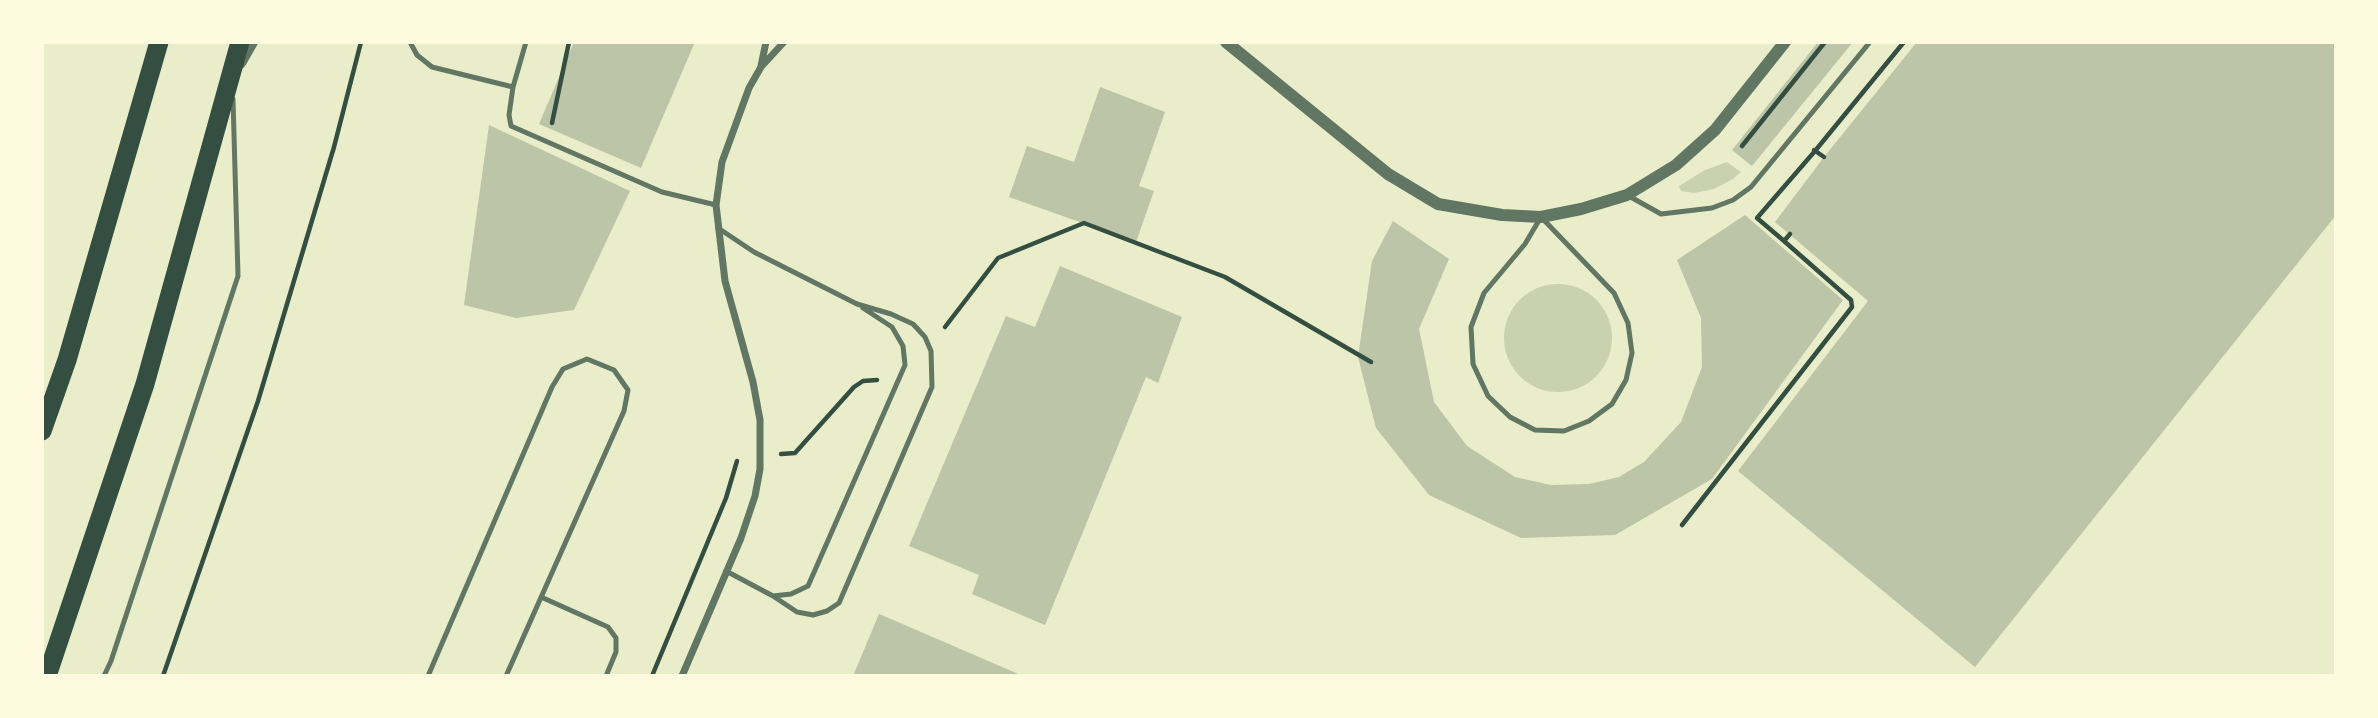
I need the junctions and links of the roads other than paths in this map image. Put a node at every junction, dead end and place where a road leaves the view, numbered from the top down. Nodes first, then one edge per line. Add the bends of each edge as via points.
1 (159, 42) edge
2 (240, 42) edge
3 (252, 42) edge
4 (410, 42) edge
5 (526, 42) edge
6 (766, 42) edge
7 (784, 42) edge
8 (1226, 42) edge
9 (1785, 42) edge
10 (1870, 42) edge
11 (761, 67) junction
12 (232, 75) junction
13 (513, 88) junction
14 (1627, 195) junction
15 (716, 205) junction
16 (1541, 217) junction
17 (718, 228) junction
18 (857, 304) junction
19 (42, 431) edge
20 (726, 571) junction
21 (773, 596) junction
22 (541, 597) junction
23 (47, 676) edge
24 (104, 676) edge
25 (428, 676) edge
26 (506, 676) edge
27 (606, 676) edge
28 (682, 676) edge

1 - 19 highway via 71,347
2 - 12 highway
3 - 12 street
4 - 13 lane via 432,67
5 - 13 lane
6 - 11 street
7 - 11 street
8 - 16 street via 1388,174 1438,204
9 - 14 street via 1715,130 1675,165
10 - 14 lane via 1751,187 1733,200 1712,208 1661,214
11 - 15 street via 748,88 722,162
12 - 23 highway via 145,384
12 - 24 lane via 238,276
13 - 15 lane via 511,126 662,192
14 - 16 street
15 - 17 street
16 - 16 lane via 1484,293 1471,327 1473,364 1488,396 1510,416 1535,430 1564,431 1589,421 1612,404 1626,380 1632,353 1628,323 1614,293
17 - 18 lane via 754,252
17 - 20 street via 725,281 753,382 761,453 755,496
18 - 21 lane via 892,327 903,346 905,365 808,586
18 - 21 lane via 913,324 925,337 931,351 932,387 839,603 813,615 797,612
20 - 21 lane
20 - 28 street
22 - 25 lane via 626,401 628,390 614,370 587,359 564,369 552,387
22 - 26 lane
22 - 27 lane via 608,627 616,638 617,652

